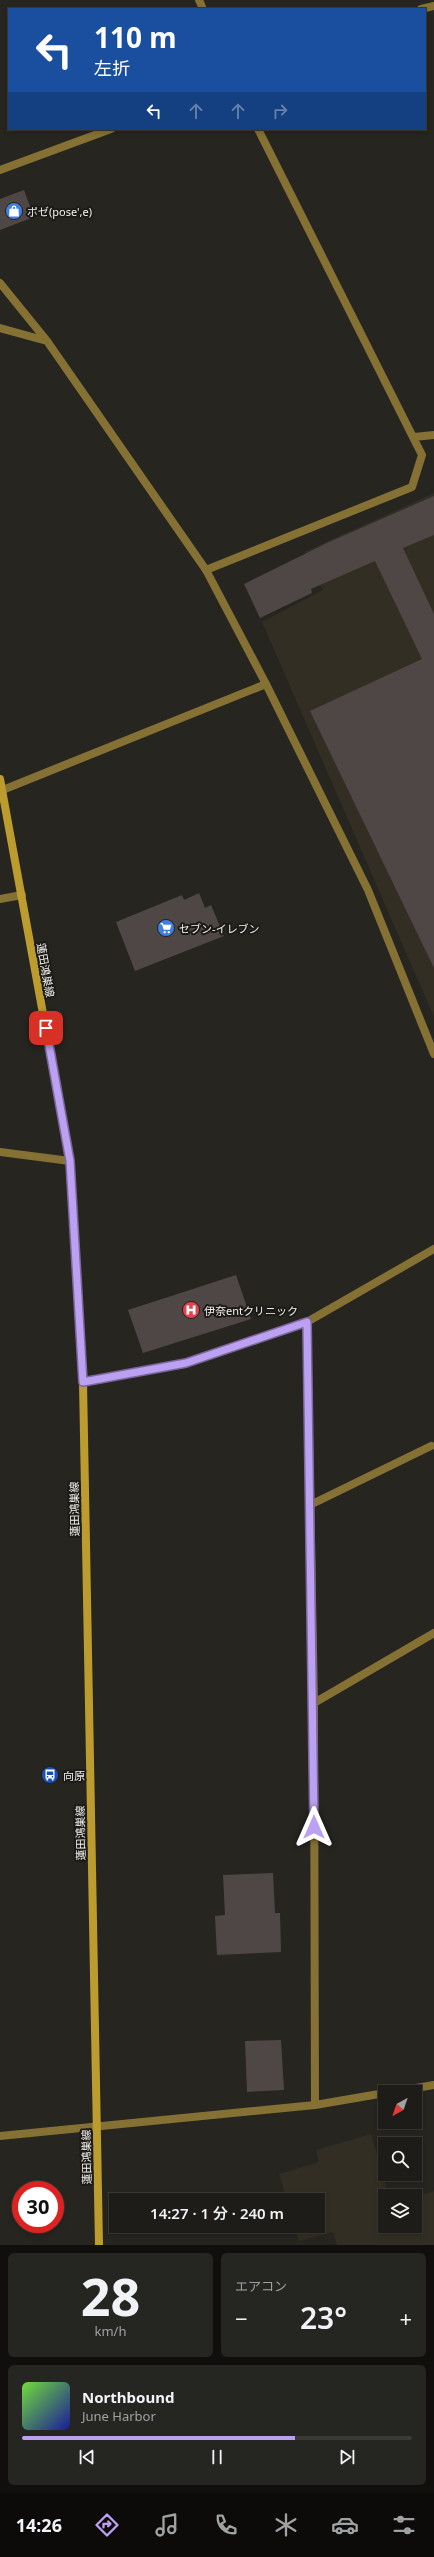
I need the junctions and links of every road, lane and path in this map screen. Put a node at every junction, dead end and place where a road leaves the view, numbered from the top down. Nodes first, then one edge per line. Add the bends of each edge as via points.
1 (108, 130) edge
2 (259, 130) edge
3 (0, 170) edge
4 (0, 283) edge
5 (0, 328) edge
6 (47, 341) junction
7 (434, 435) edge
8 (414, 437) junction
9 (206, 570) junction
10 (266, 684) junction
11 (0, 779) edge
12 (1, 791) edge
13 (22, 895) junction
14 (0, 899) edge
15 (434, 1054) edge
16 (0, 1152) edge
17 (70, 1161) junction
18 (434, 1249) edge
19 (307, 1322) junction
20 (83, 1382) junction
21 (431, 1446) dead end
22 (310, 1505) junction
23 (434, 1633) edge
24 (314, 1703) junction
25 (434, 2085) edge
26 (422, 2087) edge
27 (378, 2094) edge
28 (315, 2105) junction
29 (96, 2126) junction
30 (0, 2136) edge
31 (99, 2245) edge

1 - 3 street
2 - 8 street
4 - 6 street
5 - 6 street
6 - 9 street
7 - 8 street
8 - 9 street via 422,455 412,487
9 - 10 street
10 - 12 street
10 - 15 street via 368,890
11 - 12 main road, 蓮田鴻巣線
12 - 13 main road, 蓮田鴻巣線
13 - 14 street
13 - 17 main road, 蓮田鴻巣線
16 - 17 street
17 - 20 main road, 蓮田鴻巣線
18 - 19 street
19 - 20 street via 186,1363
19 - 22 street
20 - 29 main road, 蓮田鴻巣線
21 - 22 street
22 - 24 street
23 - 24 street
24 - 28 street
25 - 26 street
27 - 28 street
28 - 29 street
29 - 30 street
29 - 31 main road, 蓮田鴻巣線

